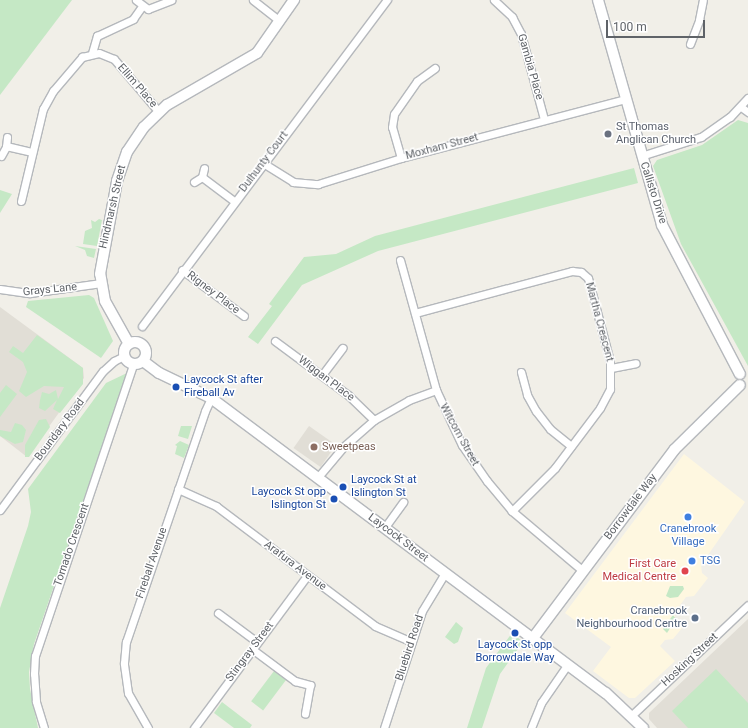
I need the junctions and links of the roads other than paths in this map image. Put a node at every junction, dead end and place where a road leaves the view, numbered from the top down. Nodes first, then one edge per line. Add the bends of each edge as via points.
1 (136, 0) edge
2 (170, 0) edge
3 (253, 0) edge
4 (294, 0) edge
5 (386, 0) edge
6 (494, 0) edge
7 (598, 0) edge
8 (703, 0) edge
9 (142, 6) junction
10 (280, 21) junction
11 (690, 44) dead end
12 (92, 54) junction
13 (435, 68) dead end
14 (626, 98) junction
15 (748, 98) edge
16 (741, 107) junction
17 (159, 112) junction
18 (748, 112) edge
19 (544, 119) junction
20 (7, 136) dead end
21 (6, 146) junction
22 (32, 152) junction
23 (1, 156) dead end
24 (641, 156) junction
25 (401, 158) junction
26 (264, 163) junction
27 (204, 168) dead end
28 (202, 177) junction
29 (194, 182) dead end
30 (20, 201) dead end
31 (234, 201) junction
32 (400, 260) dead end
33 (182, 270) junction
34 (101, 283) junction
35 (0, 290) edge
36 (415, 313) junction
37 (244, 316) dead end
38 (142, 326) dead end
39 (275, 341) dead end
40 (129, 344) junction
41 (342, 348) dead end
42 (124, 356) junction
43 (138, 363) junction
44 (636, 363) dead end
45 (611, 368) junction
46 (521, 372) dead end
47 (744, 374) edge
48 (322, 375) junction
49 (744, 385) edge
50 (436, 390) junction
51 (211, 398) junction
52 (374, 420) junction
53 (571, 446) junction
54 (318, 477) junction
55 (178, 489) junction
56 (403, 502) dead end
57 (0, 510) edge
58 (512, 511) junction
59 (385, 527) junction
60 (583, 571) junction
61 (445, 573) junction
62 (307, 576) junction
63 (748, 605) edge
64 (218, 614) dead end
65 (533, 638) junction
66 (257, 642) junction
67 (412, 642) junction
68 (252, 649) junction
69 (568, 664) junction
70 (305, 714) dead end
71 (631, 716) junction
72 (44, 728) edge
73 (148, 728) edge
74 (194, 728) edge
75 (384, 728) edge
76 (531, 728) edge
77 (643, 728) edge

1 - 9 street
2 - 9 street via 151,8
3 - 10 street
4 - 10 street, Hindmarsh Street
5 - 26 street, Dulhunty Court
6 - 19 street, Gambia Place via 512,17 521,34
7 - 14 street, Callisto Drive
8 - 11 street
9 - 12 street via 133,19 97,36
10 - 17 street, Hindmarsh Street via 266,44 251,58
12 - 17 street, Ellim Place via 107,55 114,59
12 - 22 street via 82,57 74,64 49,98 41,116
13 - 25 street via 417,81 394,114 392,127
14 - 19 street, Moxham Street
14 - 24 street, Callisto Drive
15 - 16 street
16 - 18 street
16 - 24 street via 720,125 695,140
17 - 34 street, Hindmarsh Street via 139,133 122,164 102,254
19 - 25 street, Moxham Street
20 - 21 street
21 - 22 street
21 - 23 street
22 - 30 street
24 - 47 street, Callisto Drive via 654,201 670,241
25 - 26 street, Moxham Street via 310,185 289,180
26 - 31 street, Dulhunty Court
27 - 28 street
28 - 29 street
28 - 31 street
31 - 33 street, Dulhunty Court
32 - 36 street, Witcom Street
33 - 37 street, Rigney Place
33 - 38 street, Dulhunty Court
34 - 35 street, Grays Lane via 26,293
34 - 40 street, Hindmarsh Street via 108,306
36 - 45 street, Martha Crescent via 578,271 589,281
36 - 50 street, Witcom Street
39 - 48 street, Wiggan Place
40 - 42 street
40 - 43 street via 143,344 146,351
41 - 48 street
42 - 43 street via 127,362
42 - 57 street, Boundary Road via 104,371
43 - 51 street, Laycock Street
43 - 72 street, Tornado Crescent via 35,656 36,701
44 - 45 street
45 - 53 street, Martha Crescent via 612,379 606,399
46 - 53 street via 527,395 536,411 550,429
47 - 49 street, Borrowdale Way via 738,379
48 - 52 street, Wiggan Place via 362,406
49 - 60 street, Borrowdale Way via 675,449
50 - 52 street via 409,400
50 - 58 street, Witcom Street via 468,455
51 - 54 street, Laycock Street
51 - 55 street, Fireball Avenue
52 - 54 street via 342,448
53 - 58 street, Martha Crescent via 544,480
54 - 59 street, Laycock Street
55 - 62 street, Arafura Avenue via 216,506
55 - 73 street, Fireball Avenue via 125,648 124,670 128,693
56 - 59 street
58 - 60 street, Witcom Street
59 - 61 street, Laycock Street
60 - 65 street, Borrowdale Way
61 - 65 street, Laycock Street
61 - 67 street, Bluebird Road via 426,602
62 - 66 street, Stingray Street
62 - 67 street, Arafura Avenue via 375,626
63 - 71 street, Hosking Street
64 - 66 street
65 - 69 street, Laycock Street
66 - 68 street, Stingray Street
67 - 75 street, Bluebird Road
68 - 70 street via 290,678 310,686
68 - 74 street, Stingray Street
69 - 71 street, Laycock Street
69 - 76 street via 541,703
71 - 77 street, Laycock Street

